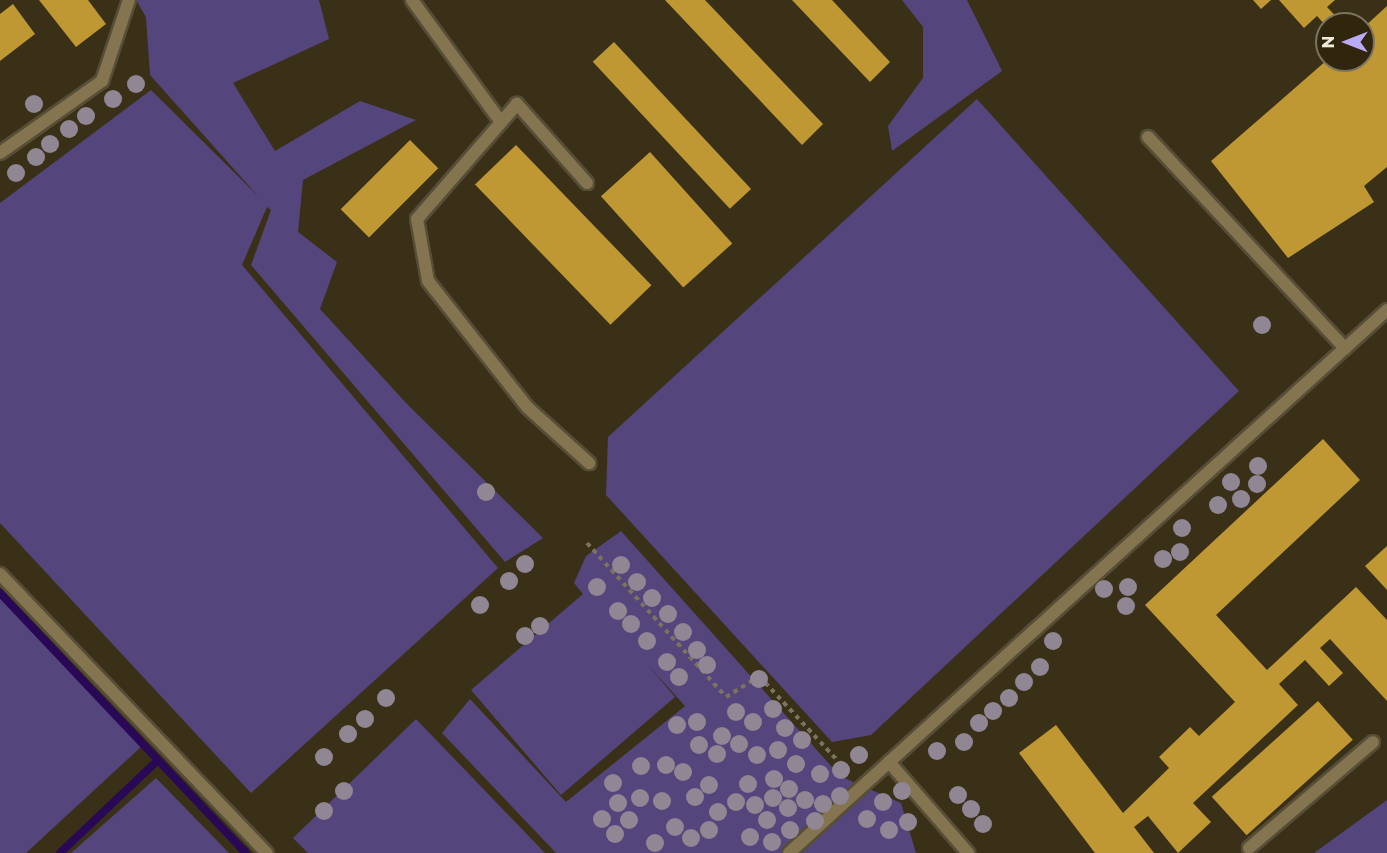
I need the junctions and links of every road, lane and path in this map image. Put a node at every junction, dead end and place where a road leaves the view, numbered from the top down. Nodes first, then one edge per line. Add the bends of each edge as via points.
1 (129, 0) edge
2 (412, 0) edge
3 (501, 122) junction
4 (1148, 136) dead end
5 (0, 153) edge
6 (587, 183) dead end
7 (1387, 310) edge
8 (1345, 348) junction
9 (589, 463) dead end
10 (588, 543) dead end
11 (0, 574) edge
12 (1373, 742) dead end
13 (889, 762) junction
14 (862, 787) junction
15 (1249, 848) dead end
16 (267, 853) edge
17 (789, 853) edge
18 (968, 853) edge

1 - 5 lane via 102,81
2 - 3 lane
3 - 6 lane via 517,104
3 - 9 lane via 417,219 428,281 527,407
4 - 8 lane
7 - 8 lane
8 - 13 lane
10 - 14 path via 726,697 759,676
11 - 16 lane
12 - 15 lane
13 - 14 lane
13 - 18 lane
14 - 17 lane

